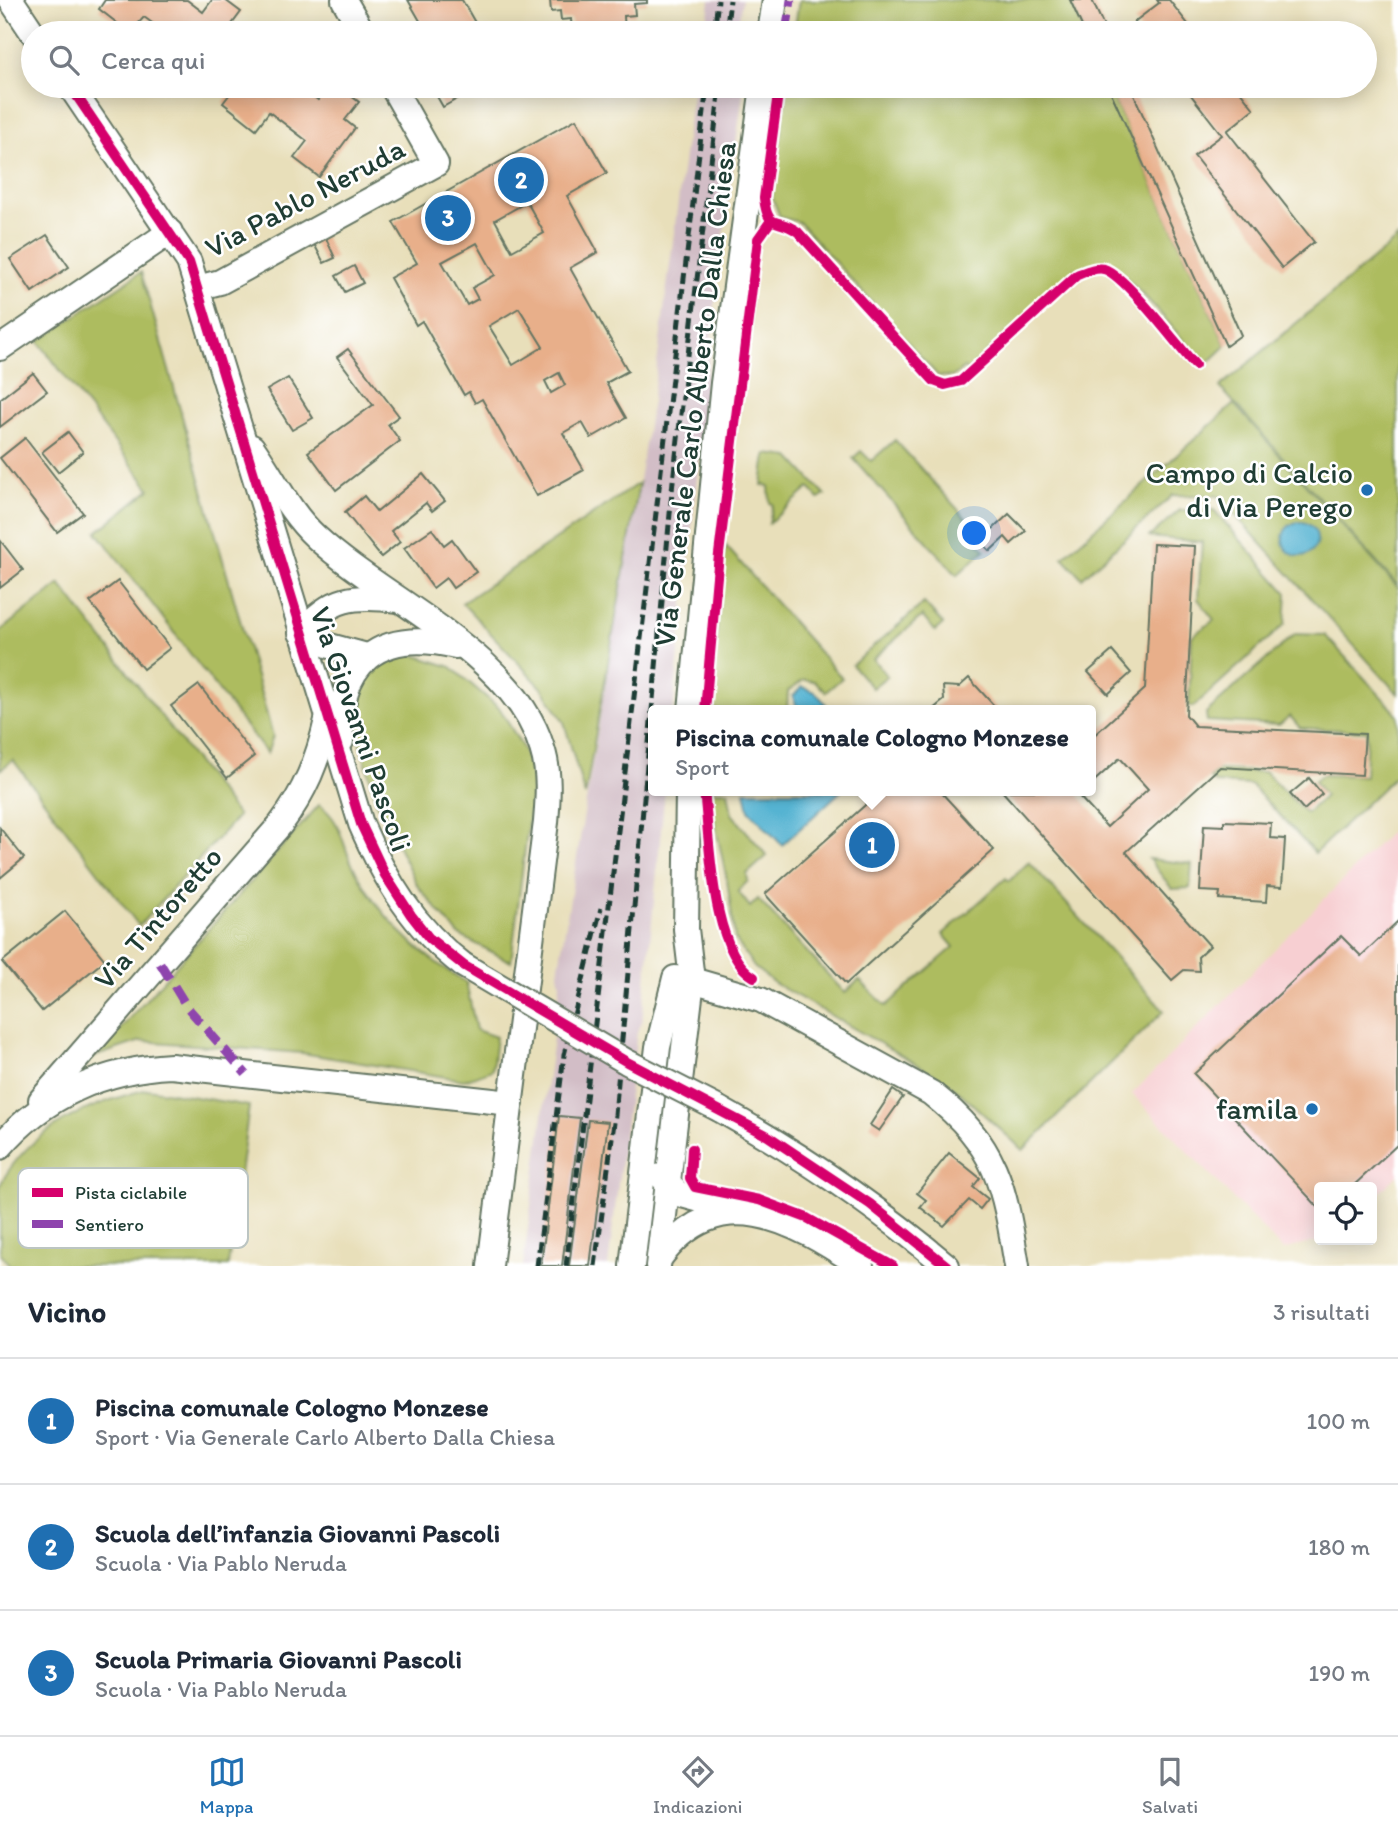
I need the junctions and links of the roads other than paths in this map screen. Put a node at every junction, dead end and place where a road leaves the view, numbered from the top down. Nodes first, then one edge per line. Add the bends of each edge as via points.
1 (11, 0) edge
2 (344, 0) edge
3 (775, 0) edge
4 (25, 21) edge
5 (356, 21) edge
6 (772, 21) edge
7 (77, 98) edge
8 (399, 98) edge
9 (761, 98) edge
10 (170, 232) junction
11 (197, 288) junction
12 (0, 348) edge
13 (239, 429) junction
14 (400, 600) junction
15 (301, 634) junction
16 (463, 648) junction
17 (367, 656) junction
18 (691, 705) edge
19 (327, 719) junction
20 (342, 766) junction
21 (688, 796) edge
22 (682, 986) junction
23 (511, 1103) junction
24 (3, 1144) edge
25 (645, 1152) junction
26 (669, 1187) junction
27 (738, 1211) junction
28 (658, 1263) edge
29 (490, 1266) edge
30 (632, 1266) edge
31 (861, 1266) edge
32 (947, 1266) edge
33 (1017, 1266) edge

1 - 4 street
2 - 5 street
3 - 6 street
7 - 10 street, Via Giovanni Pascoli
8 - 11 street, Via Pablo Neruda via 436,164 219,282
9 - 18 street, Via Generale Carlo Alberto Dalla Chiesa via 723,383
10 - 11 street, Via Giovanni Pascoli via 188,261
10 - 12 street
11 - 13 street, Via Giovanni Pascoli
13 - 14 street, Via Giovanni Pascoli via 301,522
13 - 15 street, Via Giovanni Pascoli
14 - 15 street, Via Giovanni Pascoli via 339,600 317,613
14 - 16 street, Via Giovanni Pascoli
15 - 17 street, Via Giovanni Pascoli
15 - 19 street, Via Giovanni Pascoli
16 - 17 street via 410,641
16 - 23 street, Via Giovanni Pascoli via 515,696 536,730 547,768 545,822
17 - 20 street via 343,694
19 - 20 street, Via Giovanni Pascoli
19 - 24 street, Via Tintoretto via 311,777 280,825
20 - 32 street, Via Giovanni Pascoli, bridge via 361,824 385,875 419,927 463,965 821,1170
21 - 22 street
22 - 25 street via 658,1047
22 - 26 street
22 - 33 street via 761,1000 931,1093 953,1111 981,1140 997,1172
23 - 24 street, Via Tintoretto via 151,1066 78,1087 41,1108
23 - 29 street, Via Giovanni Pascoli
25 - 26 street
25 - 30 street
26 - 27 street via 687,1198
26 - 28 street
27 - 28 street via 715,1214 690,1227
27 - 31 street via 803,1233

